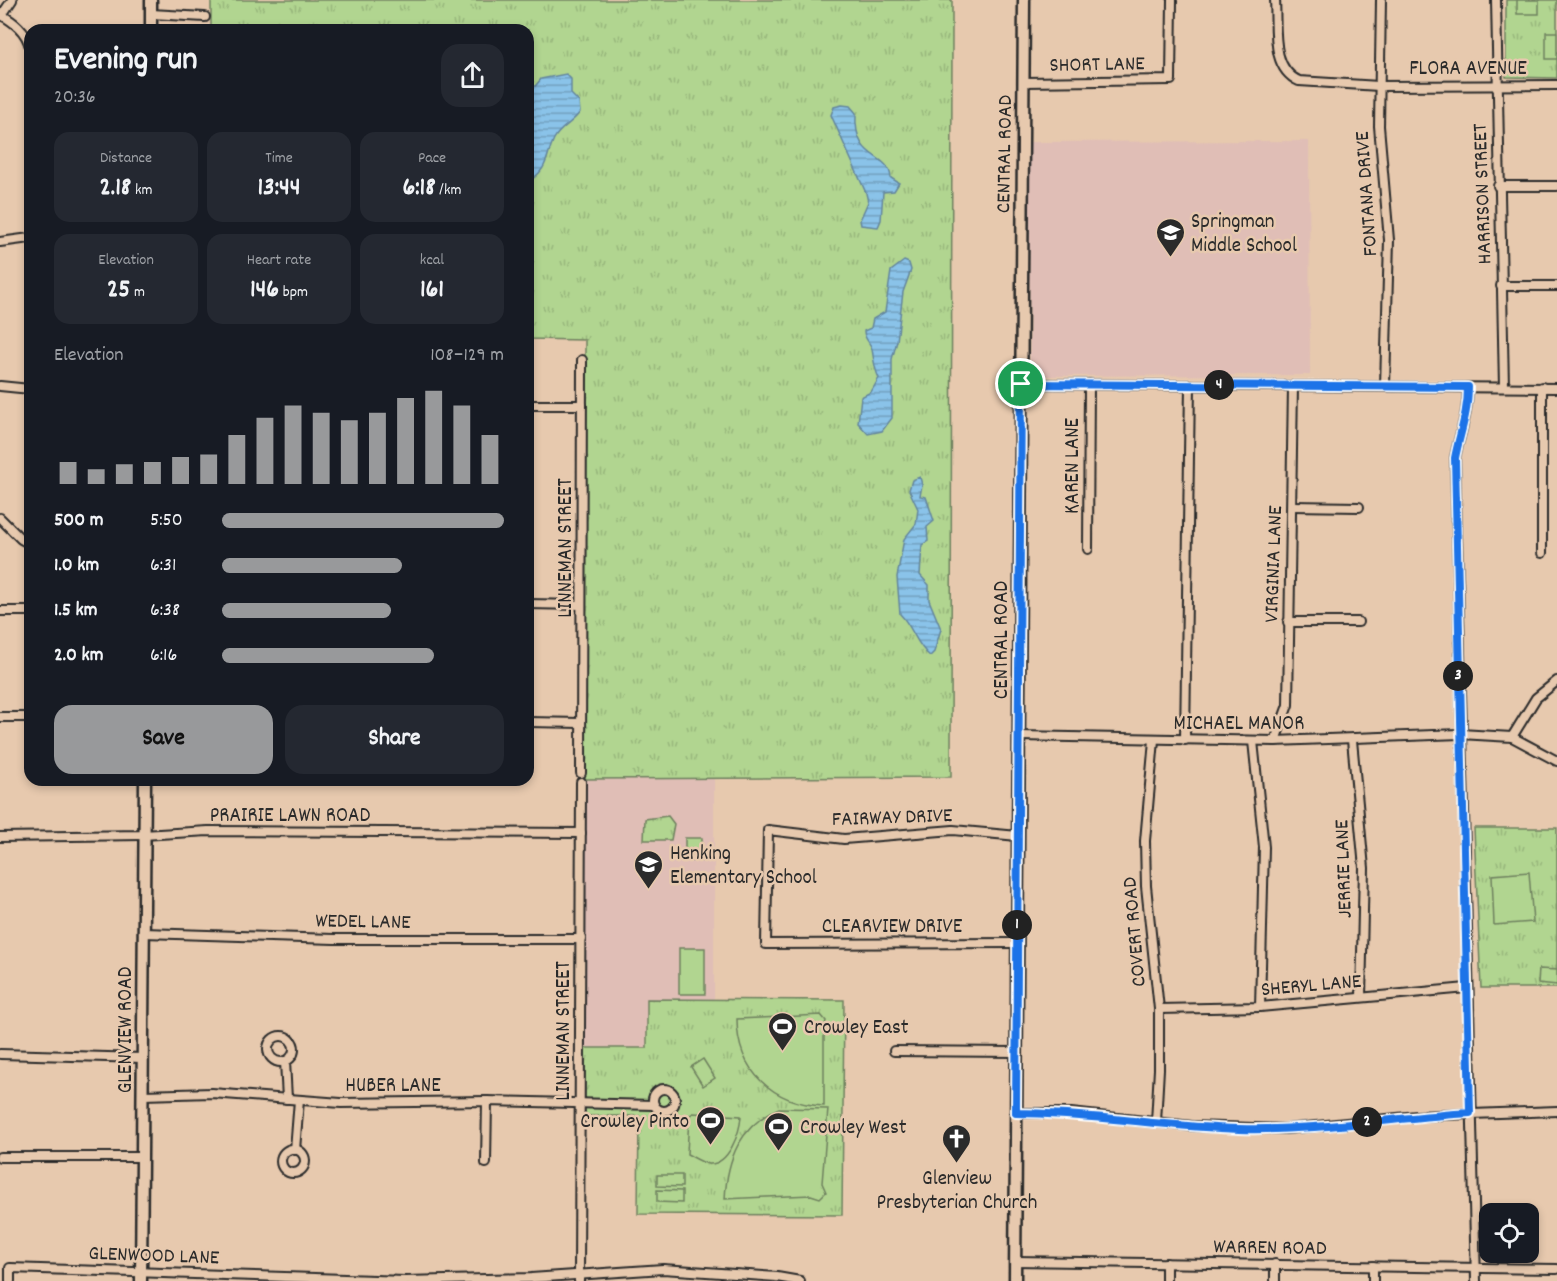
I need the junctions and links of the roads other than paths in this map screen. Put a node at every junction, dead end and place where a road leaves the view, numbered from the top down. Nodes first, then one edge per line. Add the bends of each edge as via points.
1 (12, 0) edge
2 (151, 0) edge
3 (1024, 0) edge
4 (1172, 0) edge
5 (1275, 0) edge
6 (1381, 0) edge
7 (1496, 0) edge
8 (151, 14) junction
9 (1, 15) edge
10 (205, 17) dead end
11 (151, 24) edge
12 (24, 33) edge
13 (1024, 82) junction
14 (1496, 84) junction
15 (1557, 85) edge
16 (1378, 86) junction
17 (1498, 186) junction
18 (1557, 186) edge
19 (24, 239) edge
20 (0, 242) edge
21 (1502, 286) junction
22 (1557, 286) edge
23 (582, 360) dead end
24 (1021, 384) junction
25 (1089, 384) junction
26 (1190, 385) junction
27 (0, 386) edge
28 (1293, 386) junction
29 (1385, 386) junction
30 (1468, 387) junction
31 (1504, 387) junction
32 (1542, 387) junction
33 (24, 388) edge
34 (1557, 388) edge
35 (534, 405) edge
36 (582, 405) junction
37 (1292, 506) junction
38 (1359, 507) dead end
39 (0, 518) edge
40 (24, 541) edge
41 (1089, 549) dead end
42 (1542, 553) dead end
43 (534, 604) edge
44 (581, 605) junction
45 (0, 611) edge
46 (24, 611) edge
47 (1288, 622) junction
48 (1358, 622) dead end
49 (1557, 681) edge
50 (0, 717) edge
51 (24, 717) edge
52 (534, 722) edge
53 (581, 723) junction
54 (1460, 734) junction
55 (1018, 736) junction
56 (1512, 737) junction
57 (1154, 740) junction
58 (1185, 740) junction
59 (1352, 740) junction
60 (1253, 741) junction
61 (1275, 741) junction
62 (1557, 761) edge
63 (581, 773) dead end
64 (581, 782) dead end
65 (145, 786) edge
66 (581, 833) junction
67 (143, 835) junction
68 (1018, 836) junction
69 (0, 837) edge
70 (144, 933) junction
71 (580, 939) junction
72 (1017, 943) junction
73 (766, 944) joint
74 (1467, 988) junction
75 (1360, 997) junction
76 (1260, 1007) junction
77 (1159, 1009) junction
78 (894, 1051) dead end
79 (1017, 1052) junction
80 (0, 1054) edge
81 (143, 1058) junction
82 (285, 1061) dead end
83 (143, 1095) junction
84 (287, 1099) junction
85 (299, 1100) junction
86 (487, 1101) junction
87 (580, 1103) junction
88 (654, 1105) dead end
89 (1557, 1111) edge
90 (1016, 1113) junction
91 (1470, 1113) junction
92 (1156, 1122) junction
93 (295, 1150) dead end
94 (0, 1156) edge
95 (143, 1157) junction
96 (486, 1163) dead end
97 (1015, 1261) junction
98 (1166, 1263) junction
99 (1275, 1264) junction
100 (1373, 1266) junction
101 (1475, 1267) junction
102 (1557, 1269) edge
103 (141, 1276) edge
104 (579, 1278) edge
105 (9, 1281) edge
106 (800, 1281) edge
107 (1015, 1281) edge
108 (1166, 1281) edge
109 (1275, 1281) edge
110 (1373, 1281) edge
111 (1476, 1281) edge

1 - 9 street
2 - 8 main road
3 - 13 main road, CENTRAL ROAD
4 - 13 street, SHORT LANE via 1171,80
5 - 16 street, FLORA AVENUE via 1279,59 1288,76 1299,81
6 - 16 street, FONTANA DRIVE
7 - 14 street, HARRISON STREET
8 - 10 street
8 - 11 main road
9 - 12 street
13 - 24 main road, CENTRAL ROAD
14 - 15 street, FLORA AVENUE
14 - 16 street, FLORA AVENUE
14 - 17 street, HARRISON STREET
16 - 29 street, FONTANA DRIVE via 1380,167 1389,240
17 - 18 street
17 - 21 street, HARRISON STREET
19 - 20 street
21 - 22 street
21 - 31 street, HARRISON STREET
23 - 36 street, LINNEMAN STREET
24 - 25 street
24 - 55 main road, CENTRAL ROAD
25 - 26 street
25 - 41 street, KAREN LANE
26 - 28 street
26 - 58 street
27 - 33 street
28 - 29 street
28 - 37 street, VIRGINIA LANE
29 - 30 street
30 - 31 street
30 - 54 street via 1468,415 1455,458
31 - 32 street
32 - 34 street
32 - 42 street
35 - 36 street
36 - 44 street, LINNEMAN STREET
37 - 38 street
37 - 47 street, VIRGINIA LANE
39 - 40 street
43 - 44 street
44 - 53 street, LINNEMAN STREET
45 - 46 street
47 - 48 street
47 - 61 street, VIRGINIA LANE via 1288,705
49 - 56 street via 1536,698
50 - 51 street
52 - 53 street
53 - 63 street, LINNEMAN STREET
54 - 56 street, MICHAEL MANOR
54 - 59 street, MICHAEL MANOR
54 - 74 street
55 - 57 street, MICHAEL MANOR
55 - 68 main road, CENTRAL ROAD
56 - 62 street
57 - 58 street, MICHAEL MANOR
57 - 77 street, COVERT ROAD via 1148,794 1146,886
58 - 60 street, MICHAEL MANOR
59 - 61 street, MICHAEL MANOR
59 - 75 street, JERRIE LANE via 1364,868
60 - 61 street, MICHAEL MANOR
60 - 76 street via 1264,847
64 - 66 street, LINNEMAN STREET
65 - 67 main road, GLENVIEW ROAD
66 - 67 street, PRAIRIE LAWN ROAD via 208,831
66 - 71 street, LINNEMAN STREET
67 - 69 street, PRAIRIE LAWN ROAD
67 - 70 main road, GLENVIEW ROAD
68 - 72 main road, CENTRAL ROAD
68 - 73 street, FAIRWAY DRIVE via 952,830 844,839 768,830
70 - 71 street, WEDEL LANE via 334,939
70 - 81 main road, GLENVIEW ROAD
71 - 87 street, LINNEMAN STREET
72 - 73 street, CLEARVIEW DRIVE
72 - 79 main road, CENTRAL ROAD
74 - 75 street, SHERYL LANE
74 - 91 street
75 - 76 street, SHERYL LANE
76 - 77 street, SHERYL LANE
77 - 92 street, COVERT ROAD
78 - 79 street
79 - 90 main road, CENTRAL ROAD
80 - 81 street
81 - 83 main road, GLENVIEW ROAD
82 - 84 street
83 - 84 street, HUBER LANE
83 - 95 main road, GLENVIEW ROAD
84 - 85 street, HUBER LANE
85 - 86 street, HUBER LANE
85 - 93 street
86 - 87 street, HUBER LANE
86 - 96 street
87 - 88 street, HUBER LANE
87 - 104 street, LINNEMAN STREET
89 - 91 street
90 - 92 street via 1071,1113
90 - 97 main road, CENTRAL ROAD
91 - 92 street via 1286,1129
91 - 101 street
94 - 95 street
95 - 103 main road, GLENVIEW ROAD
97 - 98 street, WARREN ROAD
97 - 107 main road, CENTRAL ROAD
98 - 99 street, WARREN ROAD
98 - 108 street
99 - 100 street, WARREN ROAD
99 - 109 street
100 - 101 street, WARREN ROAD
100 - 110 street
101 - 102 street, WARREN ROAD
101 - 111 street
103 - 104 street, GLENWOOD LANE via 405,1281
103 - 105 street, GLENWOOD LANE via 10,1268
104 - 106 street, GLENWOOD LANE via 663,1269

